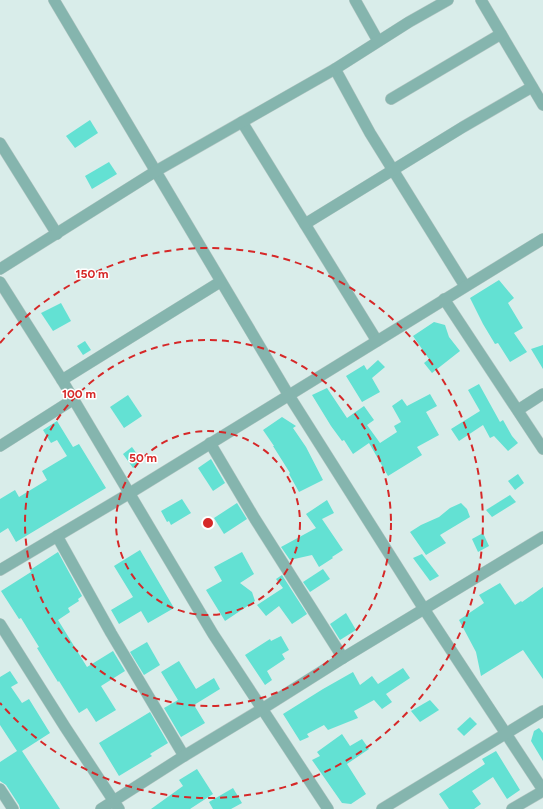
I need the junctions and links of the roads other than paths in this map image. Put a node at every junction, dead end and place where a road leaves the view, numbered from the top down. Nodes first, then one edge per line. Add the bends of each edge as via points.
1 (54, 0) edge
2 (355, 0) edge
3 (448, 0) edge
4 (481, 0) edge
5 (501, 34) junction
6 (378, 41) junction
7 (335, 69) junction
8 (532, 87) junction
9 (391, 99) dead end
10 (543, 105) edge
11 (242, 122) junction
12 (0, 143) edge
13 (394, 170) junction
14 (156, 171) junction
15 (305, 224) junction
16 (57, 234) junction
17 (543, 239) edge
18 (0, 269) edge
19 (0, 282) edge
20 (220, 282) junction
21 (465, 286) junction
22 (444, 299) junction
23 (377, 341) junction
24 (62, 380) junction
25 (288, 394) junction
26 (543, 394) edge
27 (74, 400) junction
28 (518, 410) junction
29 (210, 443) junction
30 (0, 446) edge
31 (543, 449) edge
32 (130, 493) junction
33 (58, 536) junction
34 (543, 538) edge
35 (0, 570) edge
36 (424, 609) junction
37 (0, 624) edge
38 (343, 658) junction
39 (262, 709) junction
40 (543, 711) edge
41 (506, 734) junction
42 (184, 756) junction
43 (0, 789) edge
44 (543, 790) edge
45 (117, 805) edge
46 (13, 809) edge
47 (101, 809) edge
48 (328, 809) edge
49 (382, 809) edge
50 (512, 809) edge

1 - 14 street
2 - 6 street
3 - 6 street
4 - 5 street
5 - 8 street
5 - 9 street
6 - 7 street
7 - 11 street
7 - 13 street via 370,133
8 - 10 street
8 - 13 street
11 - 14 street
11 - 15 street
12 - 16 street
13 - 15 street
13 - 21 street
14 - 16 street
14 - 20 street
15 - 23 street
16 - 18 street
17 - 21 street
19 - 24 street
20 - 24 street
20 - 25 street
21 - 22 street
22 - 23 street
22 - 28 street
23 - 25 street
24 - 27 street
25 - 29 street
25 - 36 street
26 - 28 street
27 - 30 street
27 - 32 street
28 - 31 street
29 - 32 street
29 - 38 street
32 - 33 street
32 - 39 street via 213,634
33 - 35 street
33 - 42 street via 111,633
34 - 36 street
36 - 38 street
36 - 41 street
37 - 45 street
38 - 39 street
39 - 42 street
39 - 48 street
40 - 41 street
41 - 44 street
41 - 49 street
42 - 45 street
43 - 46 street
44 - 50 street
45 - 47 street

